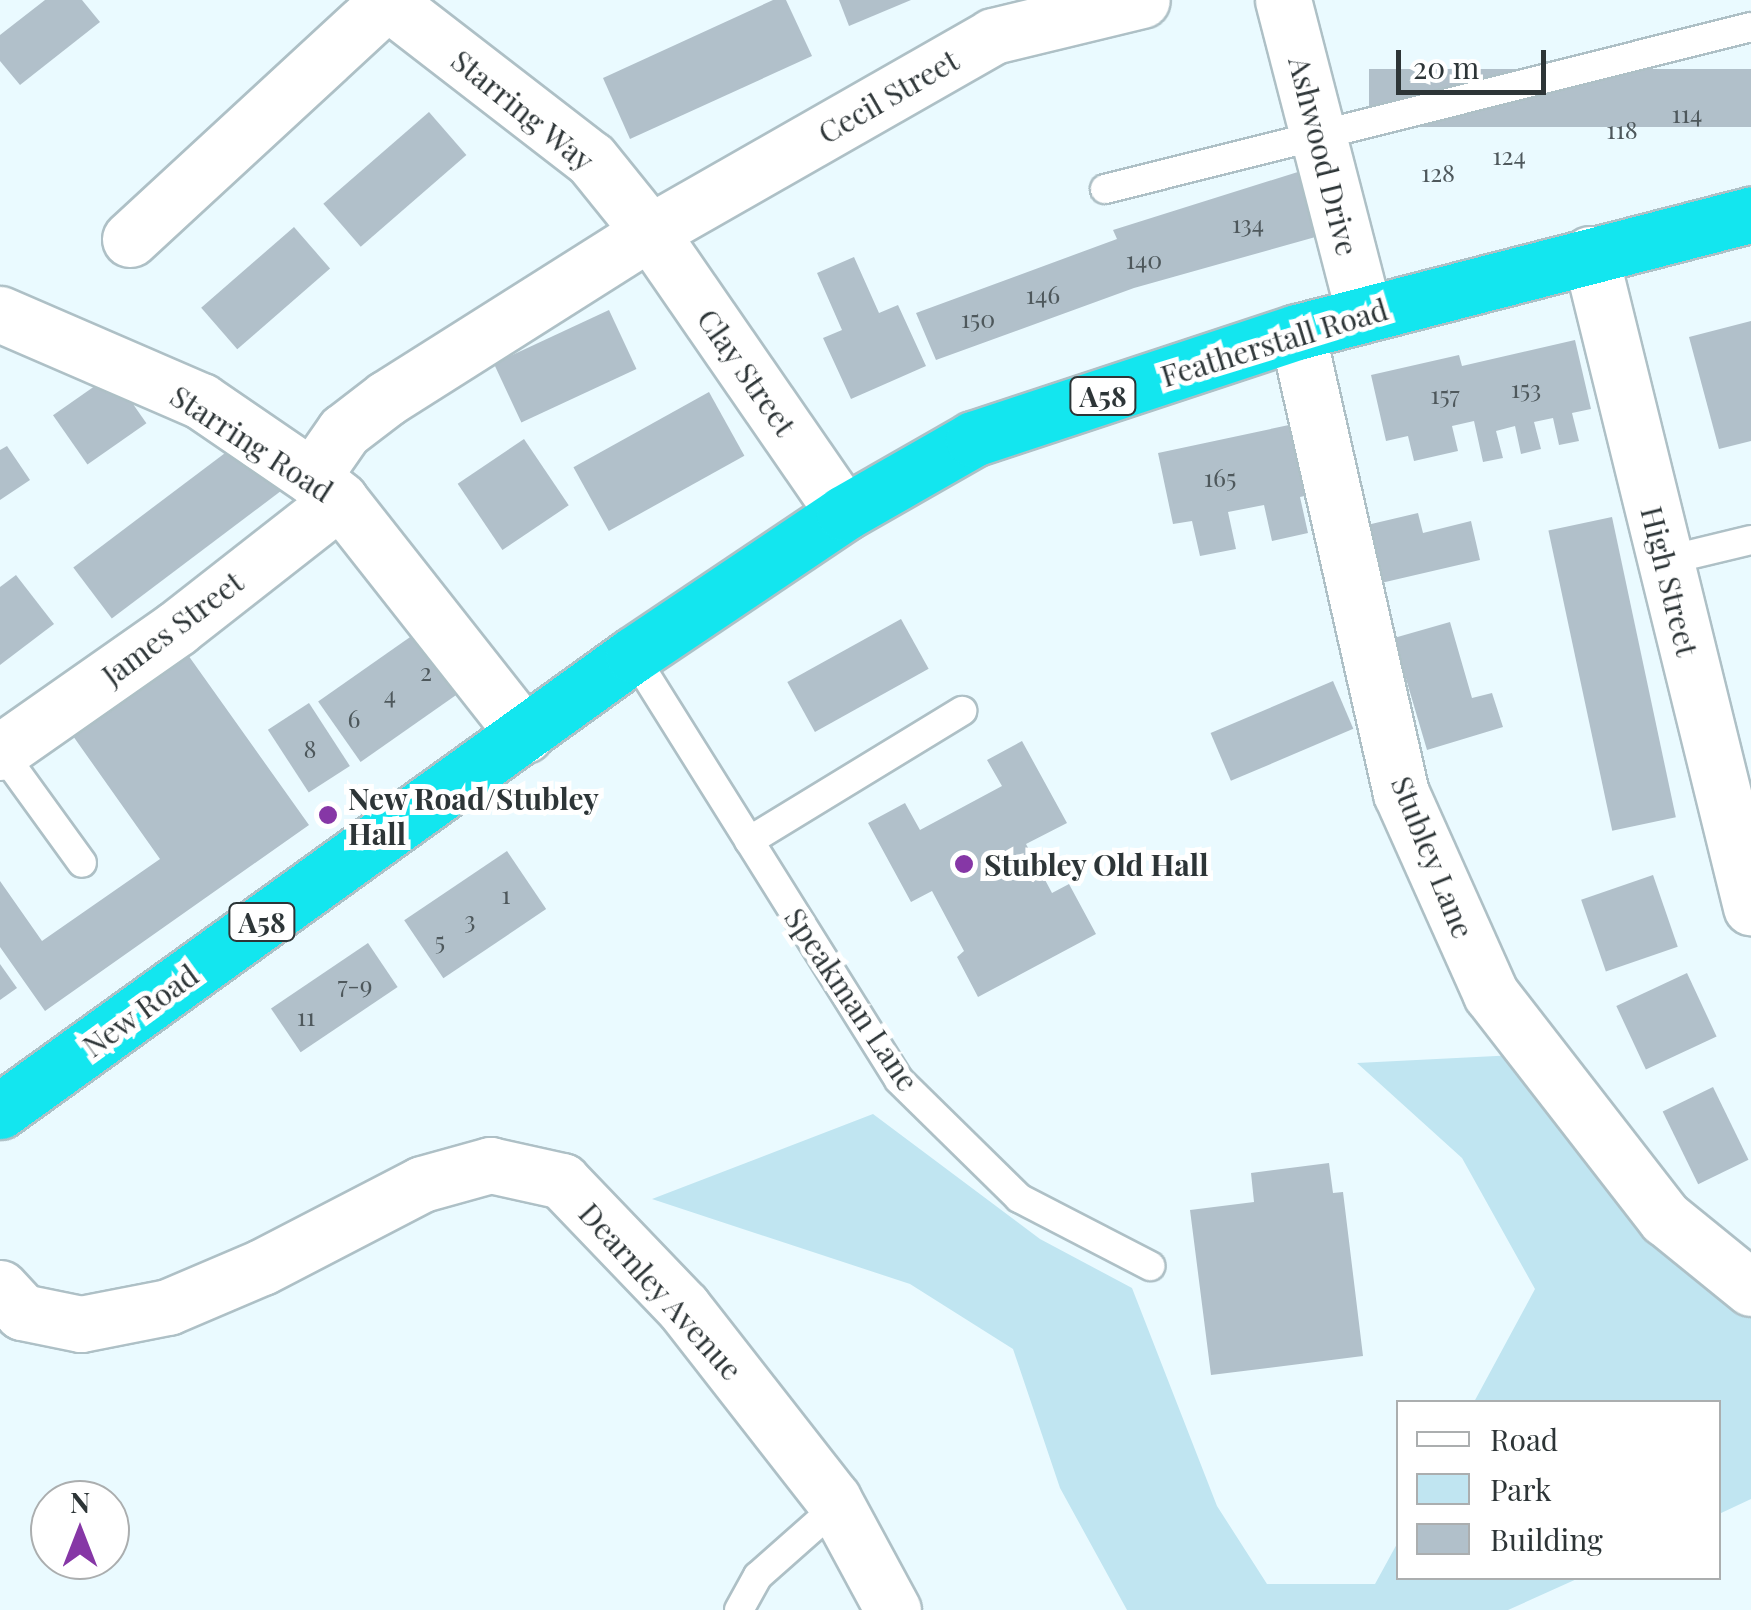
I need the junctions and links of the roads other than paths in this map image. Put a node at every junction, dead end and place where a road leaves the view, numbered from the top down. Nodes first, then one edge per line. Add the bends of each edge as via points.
1 (1142, 0) edge
2 (1283, 0) edge
3 (386, 1) edge
4 (1751, 27) edge
5 (1320, 131) junction
6 (1105, 189) dead end
7 (1751, 215) edge
8 (650, 232) junction
9 (130, 239) dead end
10 (1590, 254) junction
11 (1364, 313) junction
12 (0, 314) edge
13 (1297, 332) junction
14 (326, 488) junction
15 (844, 513) junction
16 (1751, 540) edge
17 (1664, 561) junction
18 (633, 655) junction
19 (962, 711) dead end
20 (525, 735) junction
21 (0, 751) edge
22 (1738, 793) edge
23 (750, 841) junction
24 (82, 863) dead end
25 (1751, 907) edge
26 (0, 1112) edge
27 (1150, 1266) dead end
28 (0, 1288) edge
29 (1751, 1288) edge
30 (837, 1506) junction
31 (738, 1610) edge
32 (893, 1610) edge

1 - 8 street, Cecil Street via 993,36
2 - 5 street, Ashwood Drive
3 - 8 street, Starring Way via 591,159
3 - 9 street
4 - 5 lane
5 - 6 lane
5 - 11 street, Ashwood Drive
7 - 10 highway, Featherstall Road / A58
8 - 14 street, Cecil Street via 344,431
8 - 15 street, Clay Street
10 - 11 highway, Featherstall Road / A58
10 - 17 street, High Street
11 - 13 highway, Featherstall Road / A58
12 - 14 street, Starring Road via 201,401
13 - 15 highway, Featherstall Road / A58 via 973,439
13 - 29 street, Stubley Lane via 1401,793 1491,994 1665,1218
14 - 20 street, Starring Road
14 - 21 street, James Street via 177,628
15 - 18 highway, Featherstall Road / A58
16 - 17 lane
17 - 22 street, High Street
18 - 20 highway, Featherstall Road / A58
18 - 23 lane, Speakman Lane
19 - 23 lane
20 - 26 highway, New Road / A58
21 - 24 lane
22 - 25 street, High Street
23 - 27 lane, Speakman Lane via 900,1080 1019,1198
28 - 30 street, Dearnley Avenue via 22,1312 81,1324 150,1310 262,1267 422,1184 490,1165 562,1181 683,1307
30 - 31 lane via 758,1576
30 - 32 street, Dearnley Avenue

